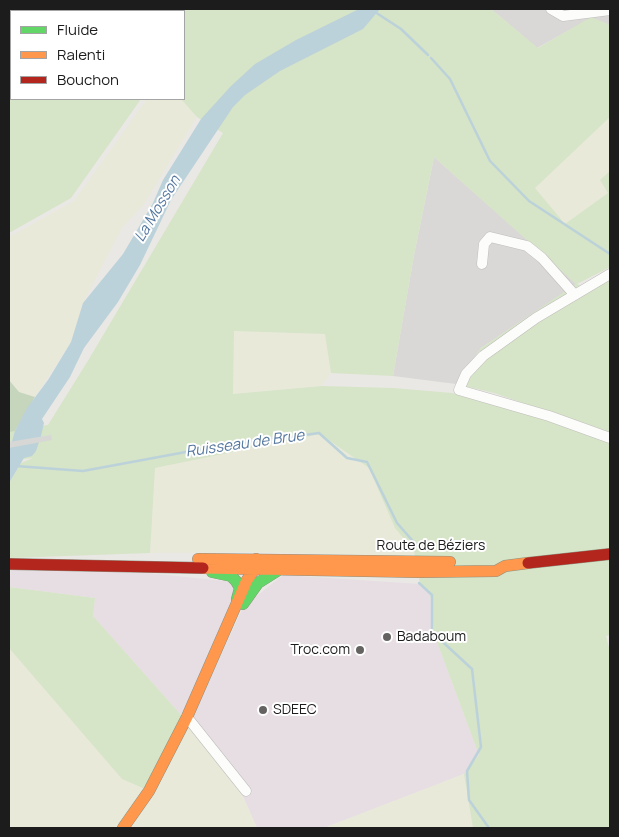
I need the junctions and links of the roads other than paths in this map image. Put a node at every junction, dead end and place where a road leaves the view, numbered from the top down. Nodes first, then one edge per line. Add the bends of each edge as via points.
1 (551, 9) edge
2 (610, 10) edge
3 (482, 264) dead end
4 (610, 274) edge
5 (574, 294) junction
6 (610, 438) edge
7 (610, 554) edge
8 (256, 558) junction
9 (9, 564) edge
10 (104, 565) junction
11 (505, 566) junction
12 (201, 569) junction
13 (254, 570) junction
14 (277, 571) junction
15 (258, 583) junction
16 (233, 616) junction
17 (187, 717) junction
18 (246, 791) dead end
19 (124, 828) edge

1 - 2 street via 563,16
3 - 5 street via 484,244 490,237 526,246 542,258
4 - 5 street
5 - 6 street via 483,356 466,374 459,390
7 - 11 main road
8 - 10 main road, Route de Béziers via 148,560
8 - 11 main road, Route de Béziers via 498,562
8 - 13 main road
9 - 10 main road, Route de Béziers
10 - 12 main road, Route de Béziers
11 - 14 main road, Route de Béziers via 496,571
12 - 13 main road, Route de Béziers
12 - 16 main road via 231,576 236,581 240,588
13 - 14 main road, Route de Béziers
13 - 15 main road
13 - 16 main road
14 - 15 main road
15 - 16 main road
16 - 17 main road
17 - 18 street
17 - 19 main road via 149,791

